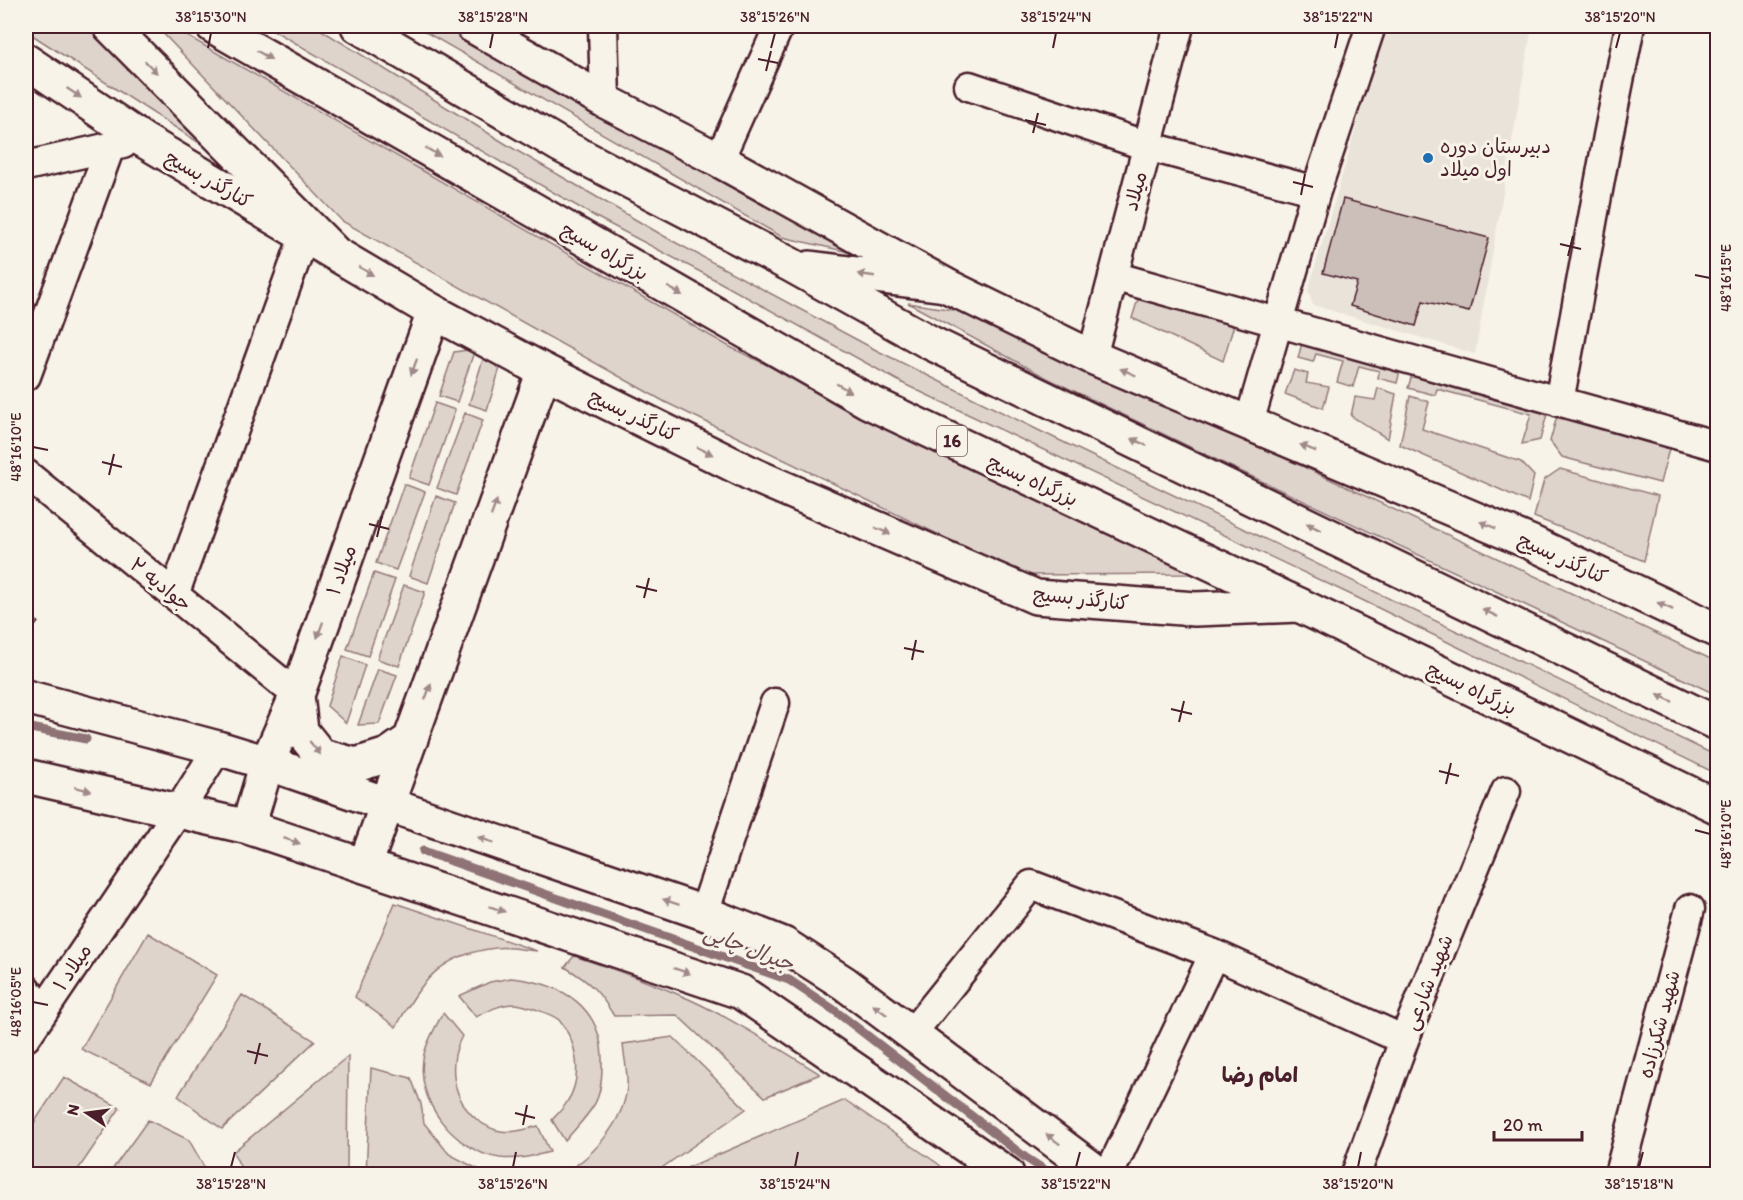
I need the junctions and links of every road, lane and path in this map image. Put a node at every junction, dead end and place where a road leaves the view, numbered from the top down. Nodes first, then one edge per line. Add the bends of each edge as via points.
1 (110, 26) edge
2 (213, 26) edge
3 (358, 26) edge
4 (473, 26) edge
5 (603, 26) edge
6 (779, 26) edge
7 (1179, 26) edge
8 (1371, 26) edge
9 (1630, 26) edge
10 (26, 61) edge
11 (969, 86) dead end
12 (605, 101) junction
13 (143, 140) junction
14 (1147, 146) junction
15 (110, 147) junction
16 (719, 160) junction
17 (26, 166) edge
18 (1316, 191) junction
19 (318, 242) junction
20 (791, 265) junction
21 (1113, 276) junction
22 (945, 285) junction
23 (434, 312) junction
24 (1277, 322) junction
25 (1092, 357) junction
26 (544, 371) junction
27 (26, 376) edge
28 (1559, 402) junction
29 (1248, 423) junction
30 (1718, 446) edge
31 (26, 474) edge
32 (174, 595) junction
33 (1299, 605) junction
34 (1718, 631) edge
35 (297, 695) junction
36 (26, 697) edge
37 (775, 704) dead end
38 (1718, 724) edge
39 (411, 739) junction
40 (219, 748) junction
41 (267, 763) junction
42 (26, 776) edge
43 (1506, 791) dead end
44 (385, 805) junction
45 (1710, 807) edge
46 (179, 810) junction
47 (248, 827) junction
48 (365, 865) junction
49 (1690, 909) dead end
50 (704, 914) junction
51 (1214, 954) junction
52 (26, 989) edge
53 (42, 1012) junction
54 (912, 1034) junction
55 (26, 1037) edge
56 (1404, 1040) junction
57 (1007, 1174) edge
58 (1099, 1174) edge
59 (1109, 1174) edge
60 (1356, 1174) edge
61 (1619, 1174) edge

1 -> 19 main road
2 -> 33 main road, بزرگراه بسیج / 16 via 867,401
3 - 20 main road via 560,145
4 - 12 main road, کنارگذر بسیج
5 - 12 street
6 - 16 street
7 - 14 street, میلاد
8 - 18 street
9 - 28 street
10 -> 13 main road, کنارگذر بسیج
11 - 14 street
12 - 16 main road, کنارگذر بسیج
13 - 15 street
13 - 19 main road, کنارگذر بسیج
14 - 18 street
14 - 21 street, میلاد
15 - 17 street
15 - 27 street
16 - 22 main road, کنارگذر بسیج
18 - 24 street
19 -> 23 main road, کنارگذر بسیج
19 - 32 street
22 -> 20 main road
38 -> 20 main road via 932,343
21 - 24 street
21 - 25 street, میلاد
22 - 25 main road, کنارگذر بسیج
23 - 26 main road, کنارگذر بسیج
23 -> 35 main road, میلاد ۱
24 - 28 street
24 - 29 street
29 -> 25 main road, کنارگذر بسیج
26 -> 33 main road, کنارگذر بسیج via 758,477 1036,597 1195,609
39 -> 26 main road
28 - 30 street
34 -> 29 main road, کنارگذر بسیج via 1532,543
31 - 32 street, جوادیه ۲
32 - 35 street, جوادیه ۲
33 - 45 main road, بزرگراه بسیج / 16
35 -> 39 main road via 302,731 321,756 356,765 388,755
35 - 41 main road, میلاد ۱
36 - 40 main road
37 - 50 street
39 - 44 main road
40 - 41 main road
40 - 46 street, میلاد ۱
41 - 44 main road
41 - 47 main road, میلاد ۱
42 -> 46 main road
43 - 56 street, شهید شارعی
44 - 48 main road
50 -> 44 main road
46 - 47 main road
46 - 53 street, میلاد ۱
47 -> 48 main road
48 -> 57 main road via 741,992
49 - 61 street, شهید شکرزاده
54 -> 50 main road via 783,944
51 - 54 street via 1031,885
51 - 56 street
51 - 59 street
52 - 53 street
53 - 55 street, میلاد ۱
58 -> 54 main road
56 - 60 street, شهید شارعی

